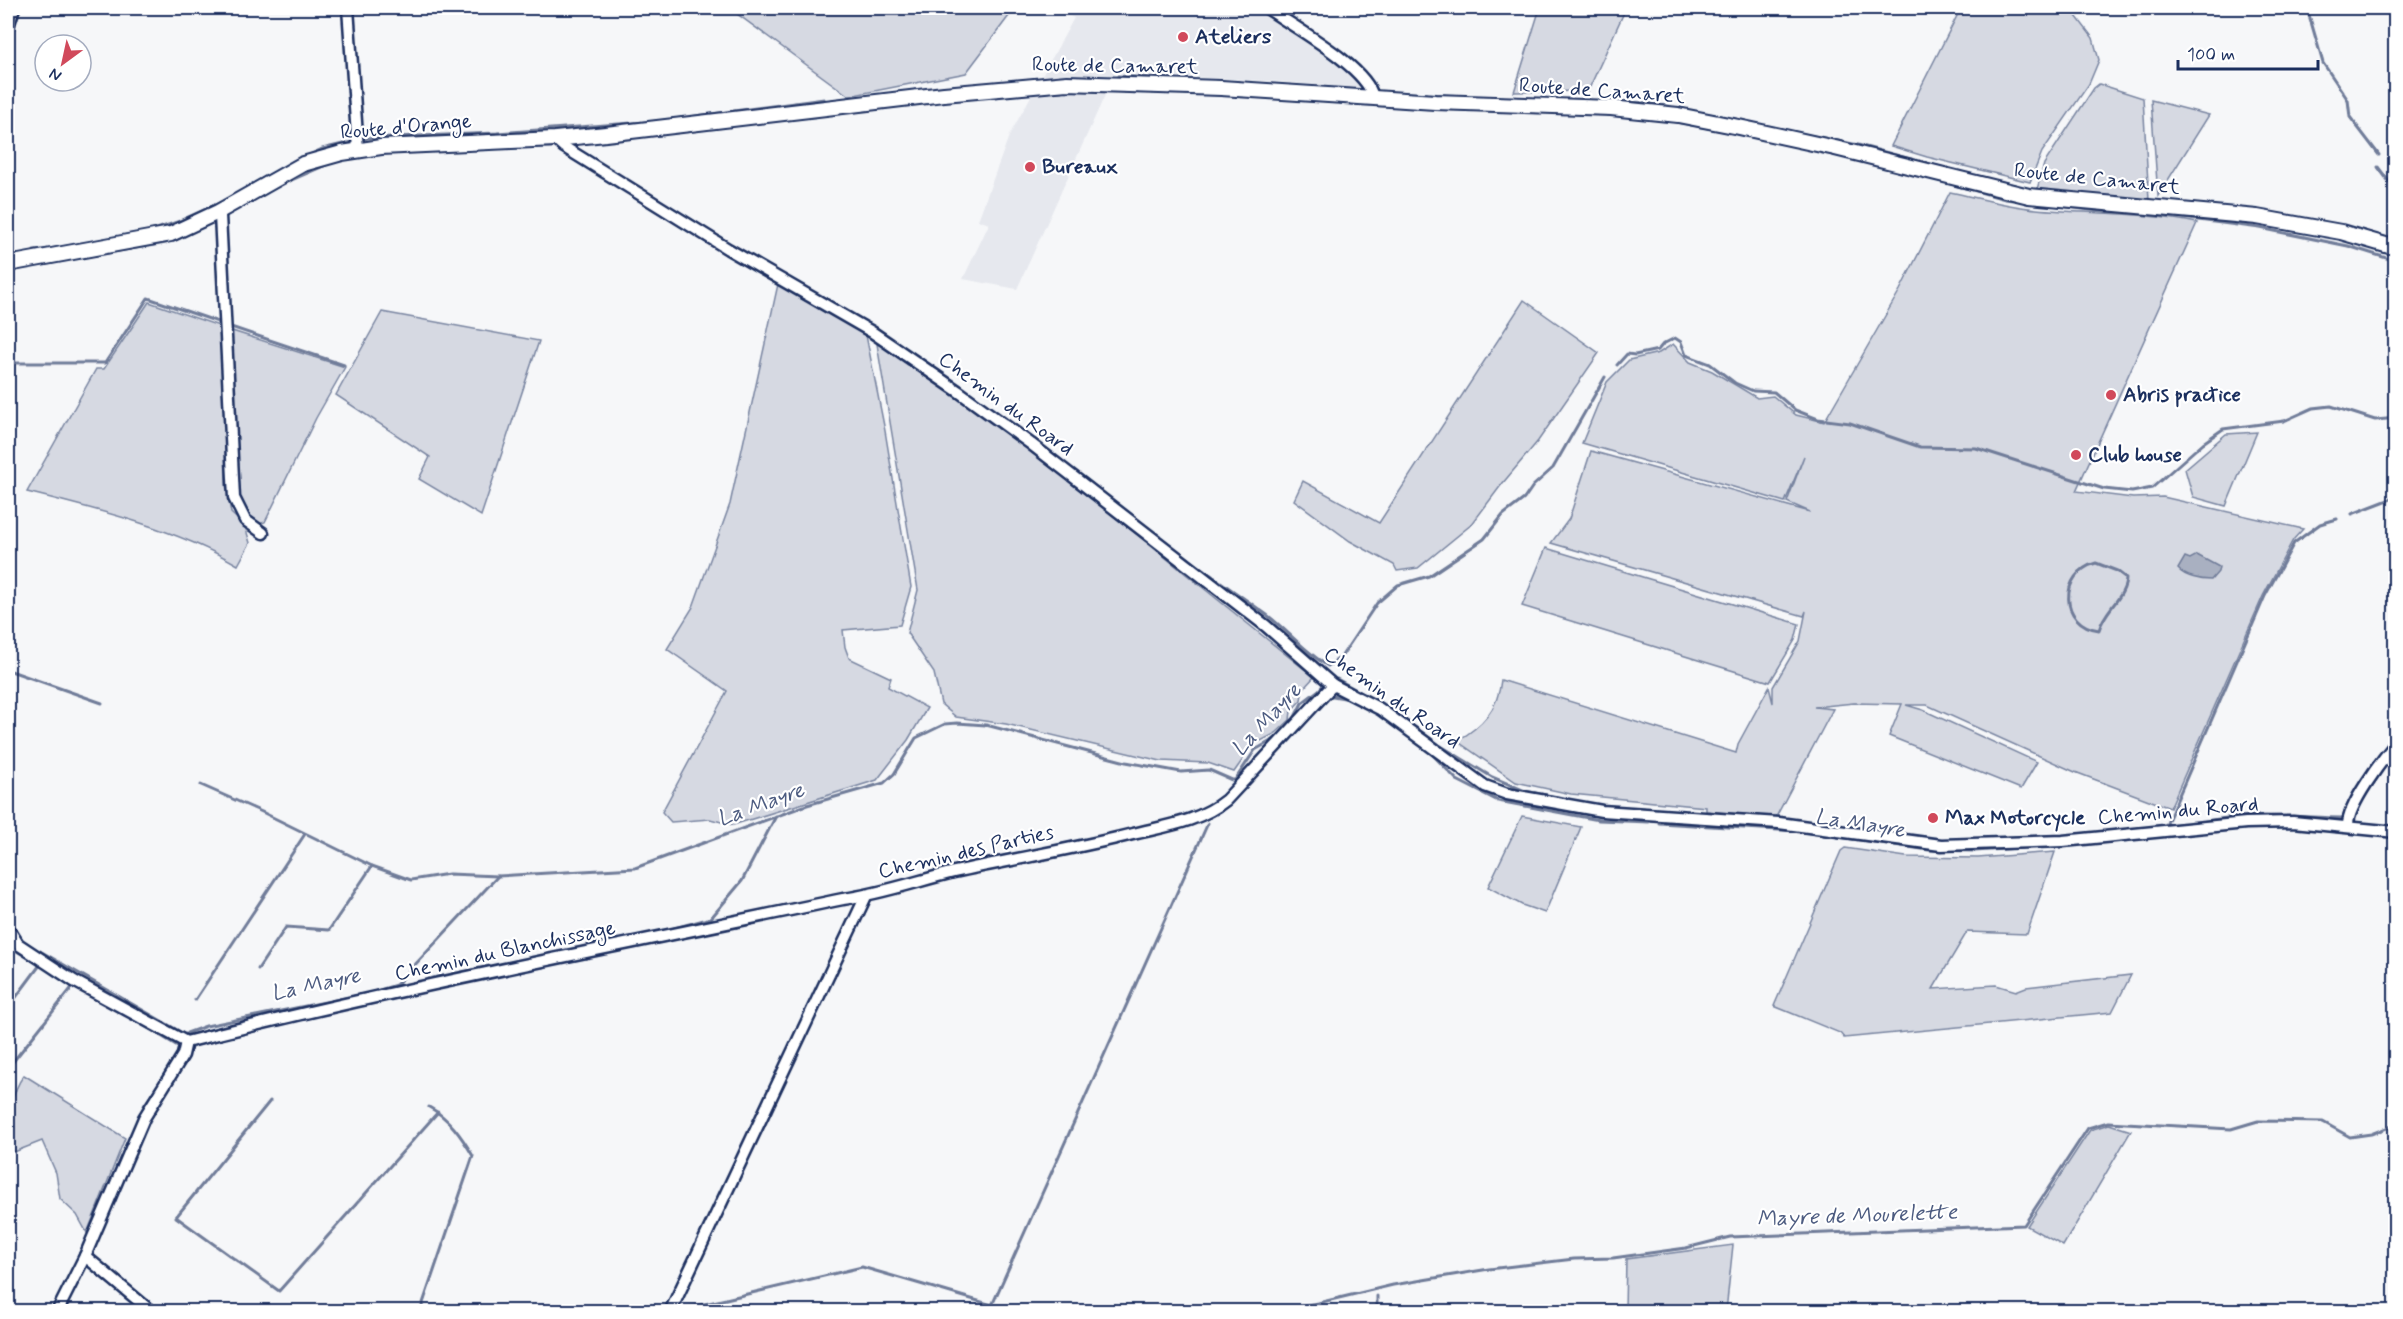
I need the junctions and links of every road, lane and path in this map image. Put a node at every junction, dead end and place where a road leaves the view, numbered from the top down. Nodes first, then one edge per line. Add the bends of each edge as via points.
1 (14, 8) edge
2 (348, 8) edge
3 (1267, 8) edge
4 (8, 27) edge
5 (1372, 97) junction
6 (829, 107) joint
7 (555, 139) junction
8 (358, 150) junction
9 (218, 212) junction
10 (2396, 248) edge
11 (8, 264) edge
12 (263, 533) dead end
13 (1333, 685) junction
14 (2396, 743) edge
15 (2348, 826) junction
16 (2396, 832) edge
17 (866, 896) junction
18 (8, 928) edge
19 (186, 1042) junction
20 (85, 1256) junction
21 (57, 1311) edge
22 (152, 1311) edge
23 (670, 1311) edge

1 - 4 street
2 - 8 street
3 - 5 street via 1336,55 1366,82
5 - 6 main road, Route de Camaret via 1067,83
5 - 10 main road, Route de Camaret via 1611,108 1678,115 2029,196 2257,217 2341,232
6 - 7 main road, Route d'Orange
7 - 8 main road, Route d'Orange
7 - 13 street, Chemin du Roard via 728,249 872,332 950,385 1266,626
8 - 9 main road, Route d'Orange via 303,164
9 - 11 main road, Route d'Orange via 159,237
9 - 12 street via 234,498 245,520
13 - 15 street, Chemin du Roard via 1380,709 1485,786 1507,794 1602,811 1779,823 1941,845 2063,841 2247,823
13 - 17 street, Chemin des Parties via 1226,800 1189,821
14 - 15 street via 2369,779 2350,814
15 - 16 street, Chemin du Roard
17 - 19 street, Chemin du Blanchissage via 561,956
17 - 23 street, Chemin des Parties
18 - 19 street via 18,944 74,981
19 - 20 street via 183,1055 144,1118
20 - 21 street
20 - 22 street

